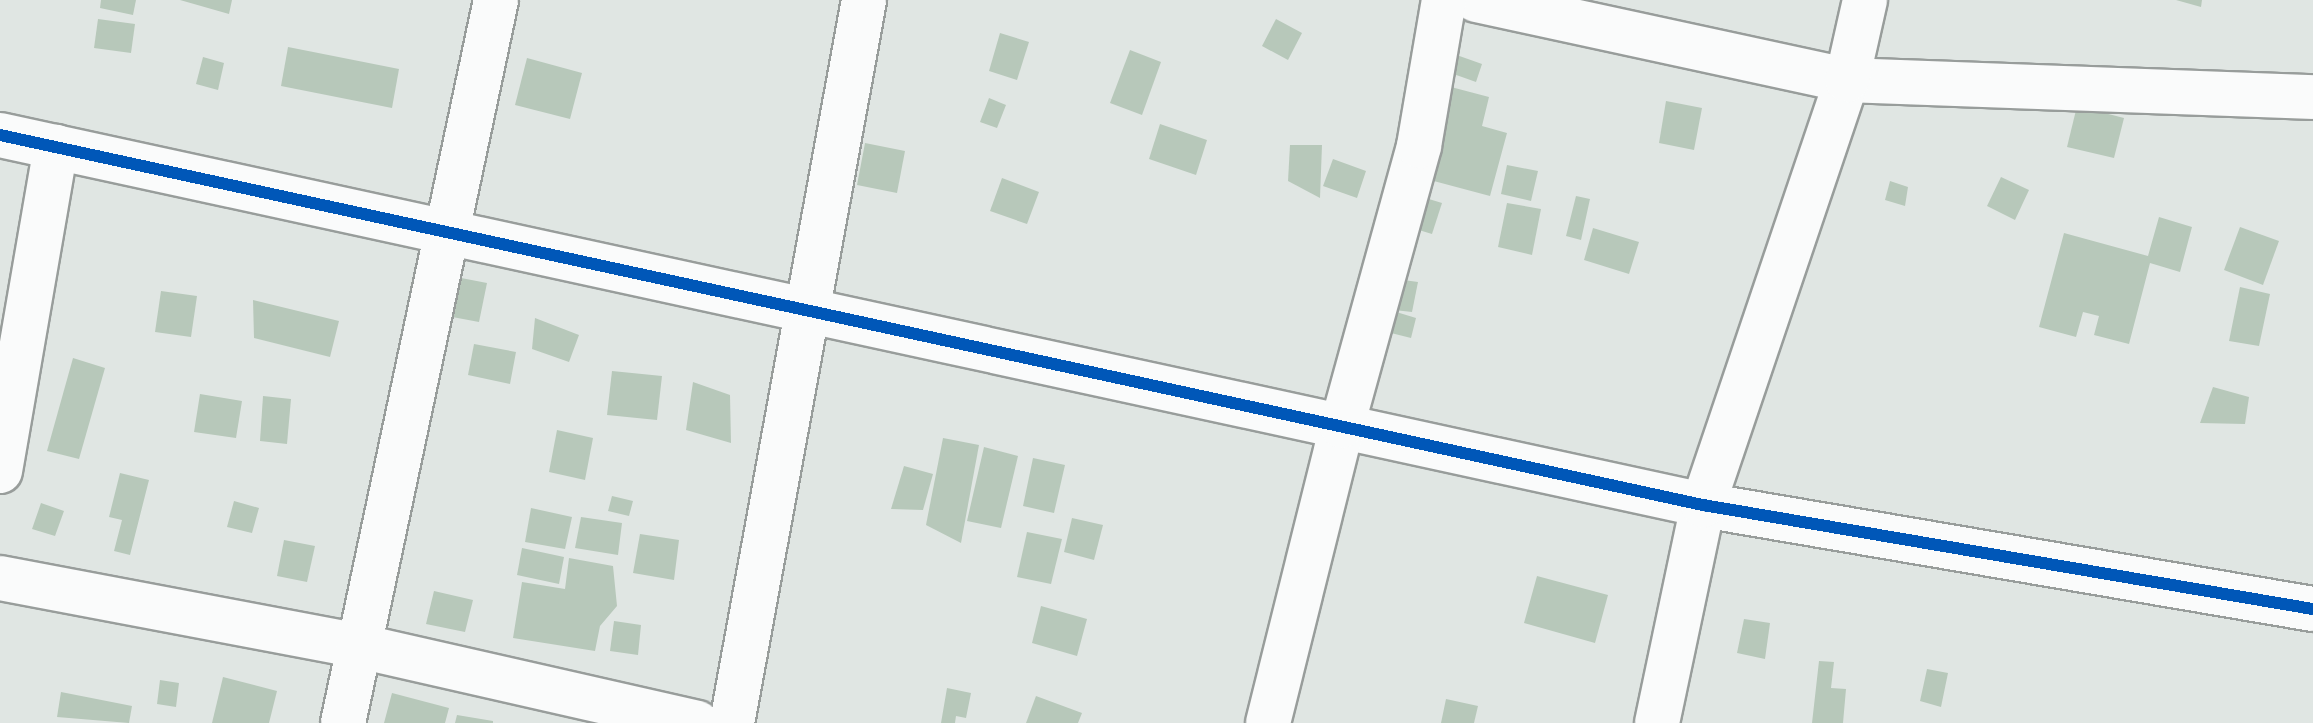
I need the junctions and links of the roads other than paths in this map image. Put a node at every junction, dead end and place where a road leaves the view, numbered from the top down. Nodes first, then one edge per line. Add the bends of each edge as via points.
1 (496, 0) edge
2 (864, 0) edge
3 (1444, 0) edge
4 (1476, 0) edge
5 (1865, 0) edge
6 (1847, 80) junction
7 (2313, 97) edge
8 (0, 135) edge
9 (56, 147) junction
10 (447, 232) junction
11 (804, 309) junction
12 (1342, 426) junction
13 (0, 471) edge
14 (1703, 505) junction
15 (0, 578) edge
16 (2313, 609) edge
17 (359, 646) junction
18 (343, 723) edge
19 (697, 723) edge
20 (732, 723) edge
21 (1268, 723) edge
22 (1657, 723) edge

1 - 10 street
2 - 11 street
3 - 12 street via 1419,146
4 - 6 street
5 - 6 street
6 - 7 street
6 - 14 street
8 - 9 street
9 - 10 street
9 - 13 street
10 - 11 street
10 - 17 street
11 - 12 street
11 - 20 street
12 - 14 street
12 - 21 street
14 - 16 street
14 - 22 street
15 - 17 street
17 - 18 street
17 - 19 street

